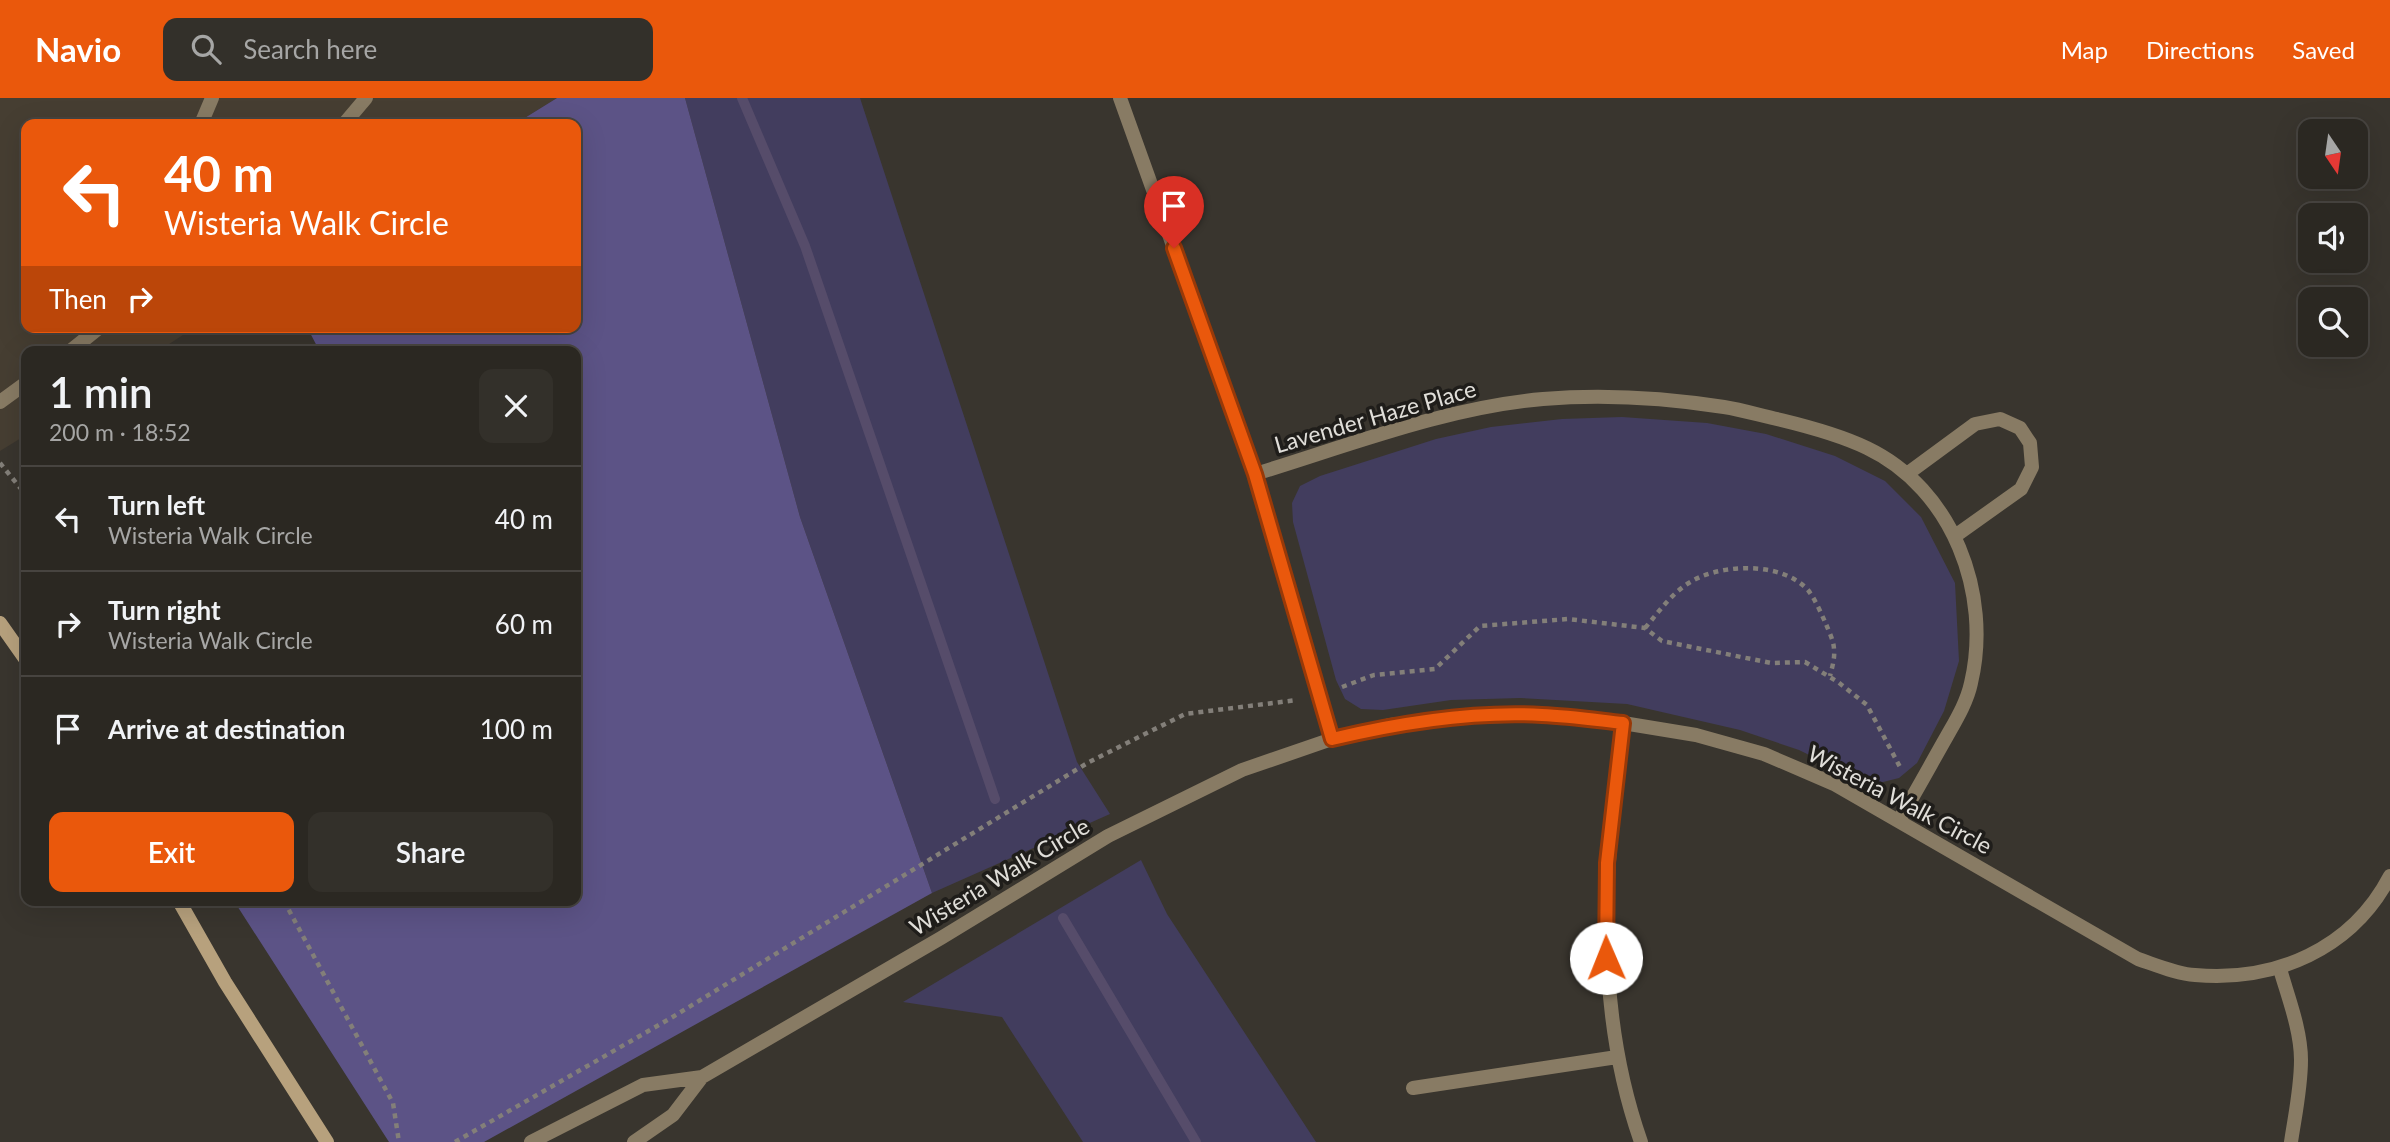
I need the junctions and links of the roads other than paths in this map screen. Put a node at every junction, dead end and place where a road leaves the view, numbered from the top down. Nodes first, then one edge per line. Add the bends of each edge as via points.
1 (212, 98) edge
2 (366, 98) edge
3 (1120, 98) edge
4 (203, 119) edge
5 (348, 119) edge
6 (93, 333) edge
7 (76, 346) edge
8 (21, 387) edge
9 (0, 402) edge
10 (1255, 474) junction
11 (1907, 474) junction
12 (1955, 536) junction
13 (0, 623) edge
14 (21, 653) edge
15 (1623, 723) junction
16 (1332, 739) junction
17 (1899, 820) junction
18 (2390, 876) edge
19 (182, 906) edge
20 (2280, 968) junction
21 (1617, 1057) junction
22 (702, 1077) junction
23 (1413, 1088) dead end
24 (327, 1142) edge
25 (531, 1142) edge
26 (634, 1142) edge
27 (1641, 1142) edge
28 (2291, 1142) edge

1 - 4 street
2 - 5 street
3 - 10 street
6 - 7 street
8 - 9 street
10 - 11 street, Lavender Haze Place via 1455,413 1543,399 1616,398 1725,407 1819,429 1869,448
10 - 16 street
11 - 12 street, Lavender Haze Place via 1935,504
11 - 12 street via 1975,424 2000,419 2020,428 2030,443 2032,467 2021,489
12 - 17 street, Lavender Haze Place via 1975,596 1978,637 1971,685
13 - 14 street
15 - 16 street, Wisteria Walk Circle via 1541,715 1461,717 1390,725
15 - 17 street, Wisteria Walk Circle via 1696,734 1764,754 1834,784
15 - 21 street via 1611,817 1605,930
16 - 22 street, Wisteria Walk Circle via 1242,770 1108,836
17 - 20 street, Wisteria Walk Circle via 2138,959 2192,975 2237,977
18 - 20 street, Wisteria Walk Circle via 2380,896 2350,930 2316,954
19 - 24 street
20 - 28 street via 2301,1057
21 - 23 street
21 - 27 street
22 - 25 street, Wisteria Walk Circle via 643,1085
22 - 26 street, Wisteria Walk Circle via 673,1115

